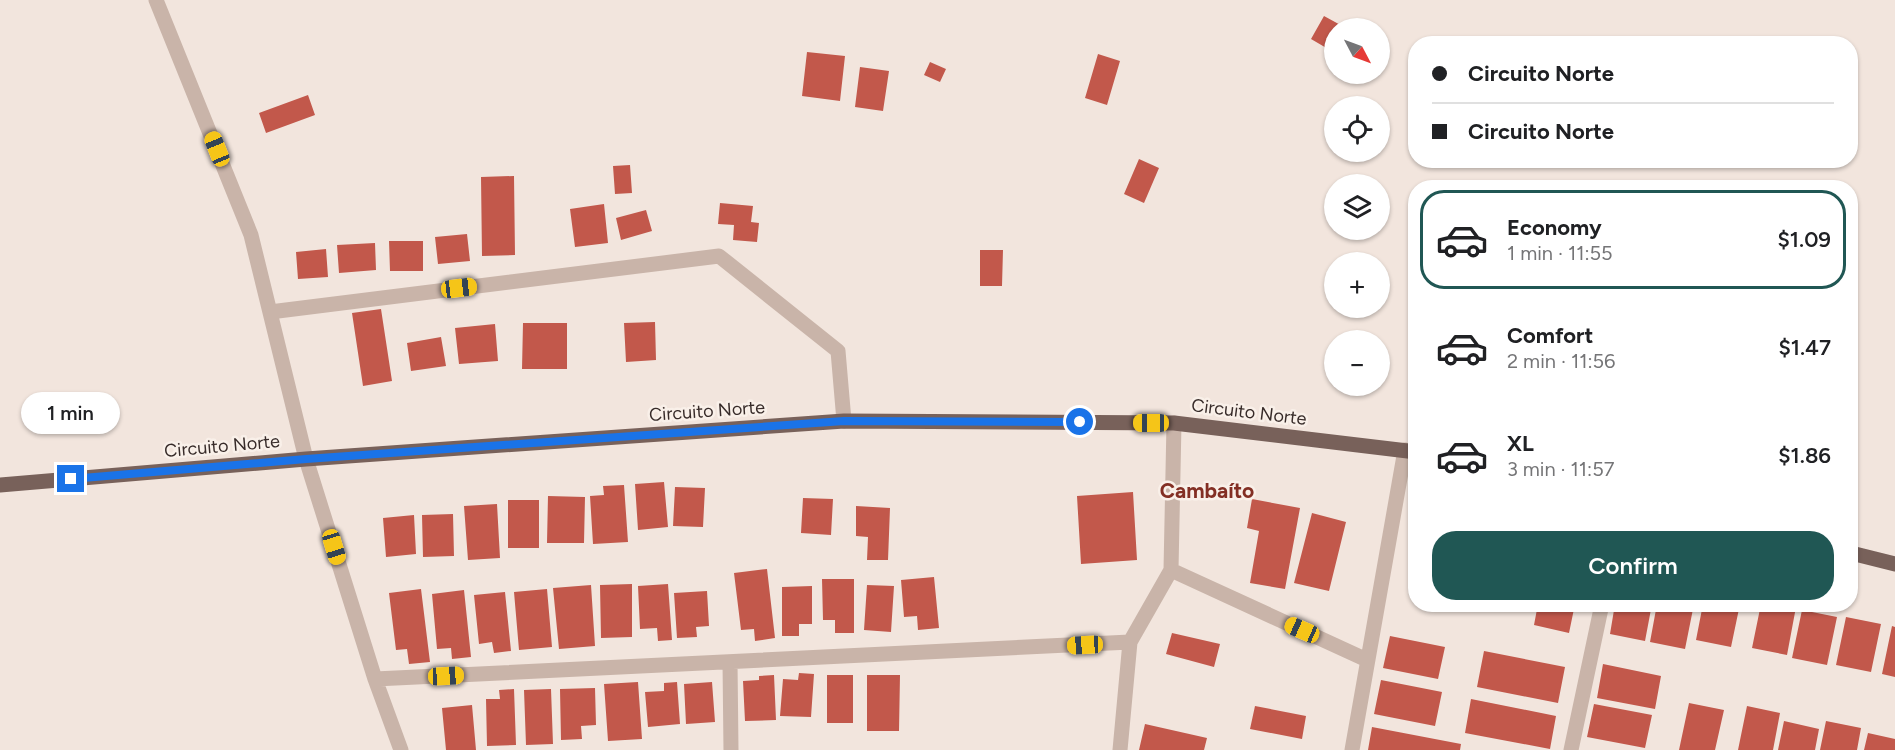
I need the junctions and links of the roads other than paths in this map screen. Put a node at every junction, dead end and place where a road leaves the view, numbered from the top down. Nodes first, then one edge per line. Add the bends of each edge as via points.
1 (156, 0) edge
2 (270, 312) junction
3 (844, 421) junction
4 (1174, 423) junction
5 (1408, 451) edge
6 (306, 459) junction
7 (1408, 465) edge
8 (0, 485) edge
9 (1858, 555) edge
10 (1895, 564) edge
11 (1171, 570) junction
12 (1600, 612) edge
13 (1130, 642) junction
14 (1367, 660) junction
15 (730, 662) junction
16 (375, 679) junction
17 (401, 750) edge
18 (731, 750) edge
19 (1120, 750) edge
20 (1352, 750) edge
21 (1571, 750) edge

1 - 2 street via 252,235
2 - 3 street via 719,256 838,351
2 - 6 street
3 - 4 main road, Circuito Norte
3 - 6 main road, Circuito Norte
4 - 5 main road, Circuito Norte
4 - 11 street
6 - 8 main road, Circuito Norte
6 - 16 street
7 - 14 street
9 - 10 main road
11 - 13 street
11 - 14 street
12 - 21 street
13 - 15 street
13 - 19 street
14 - 20 street
15 - 16 street
15 - 18 street
16 - 17 street

